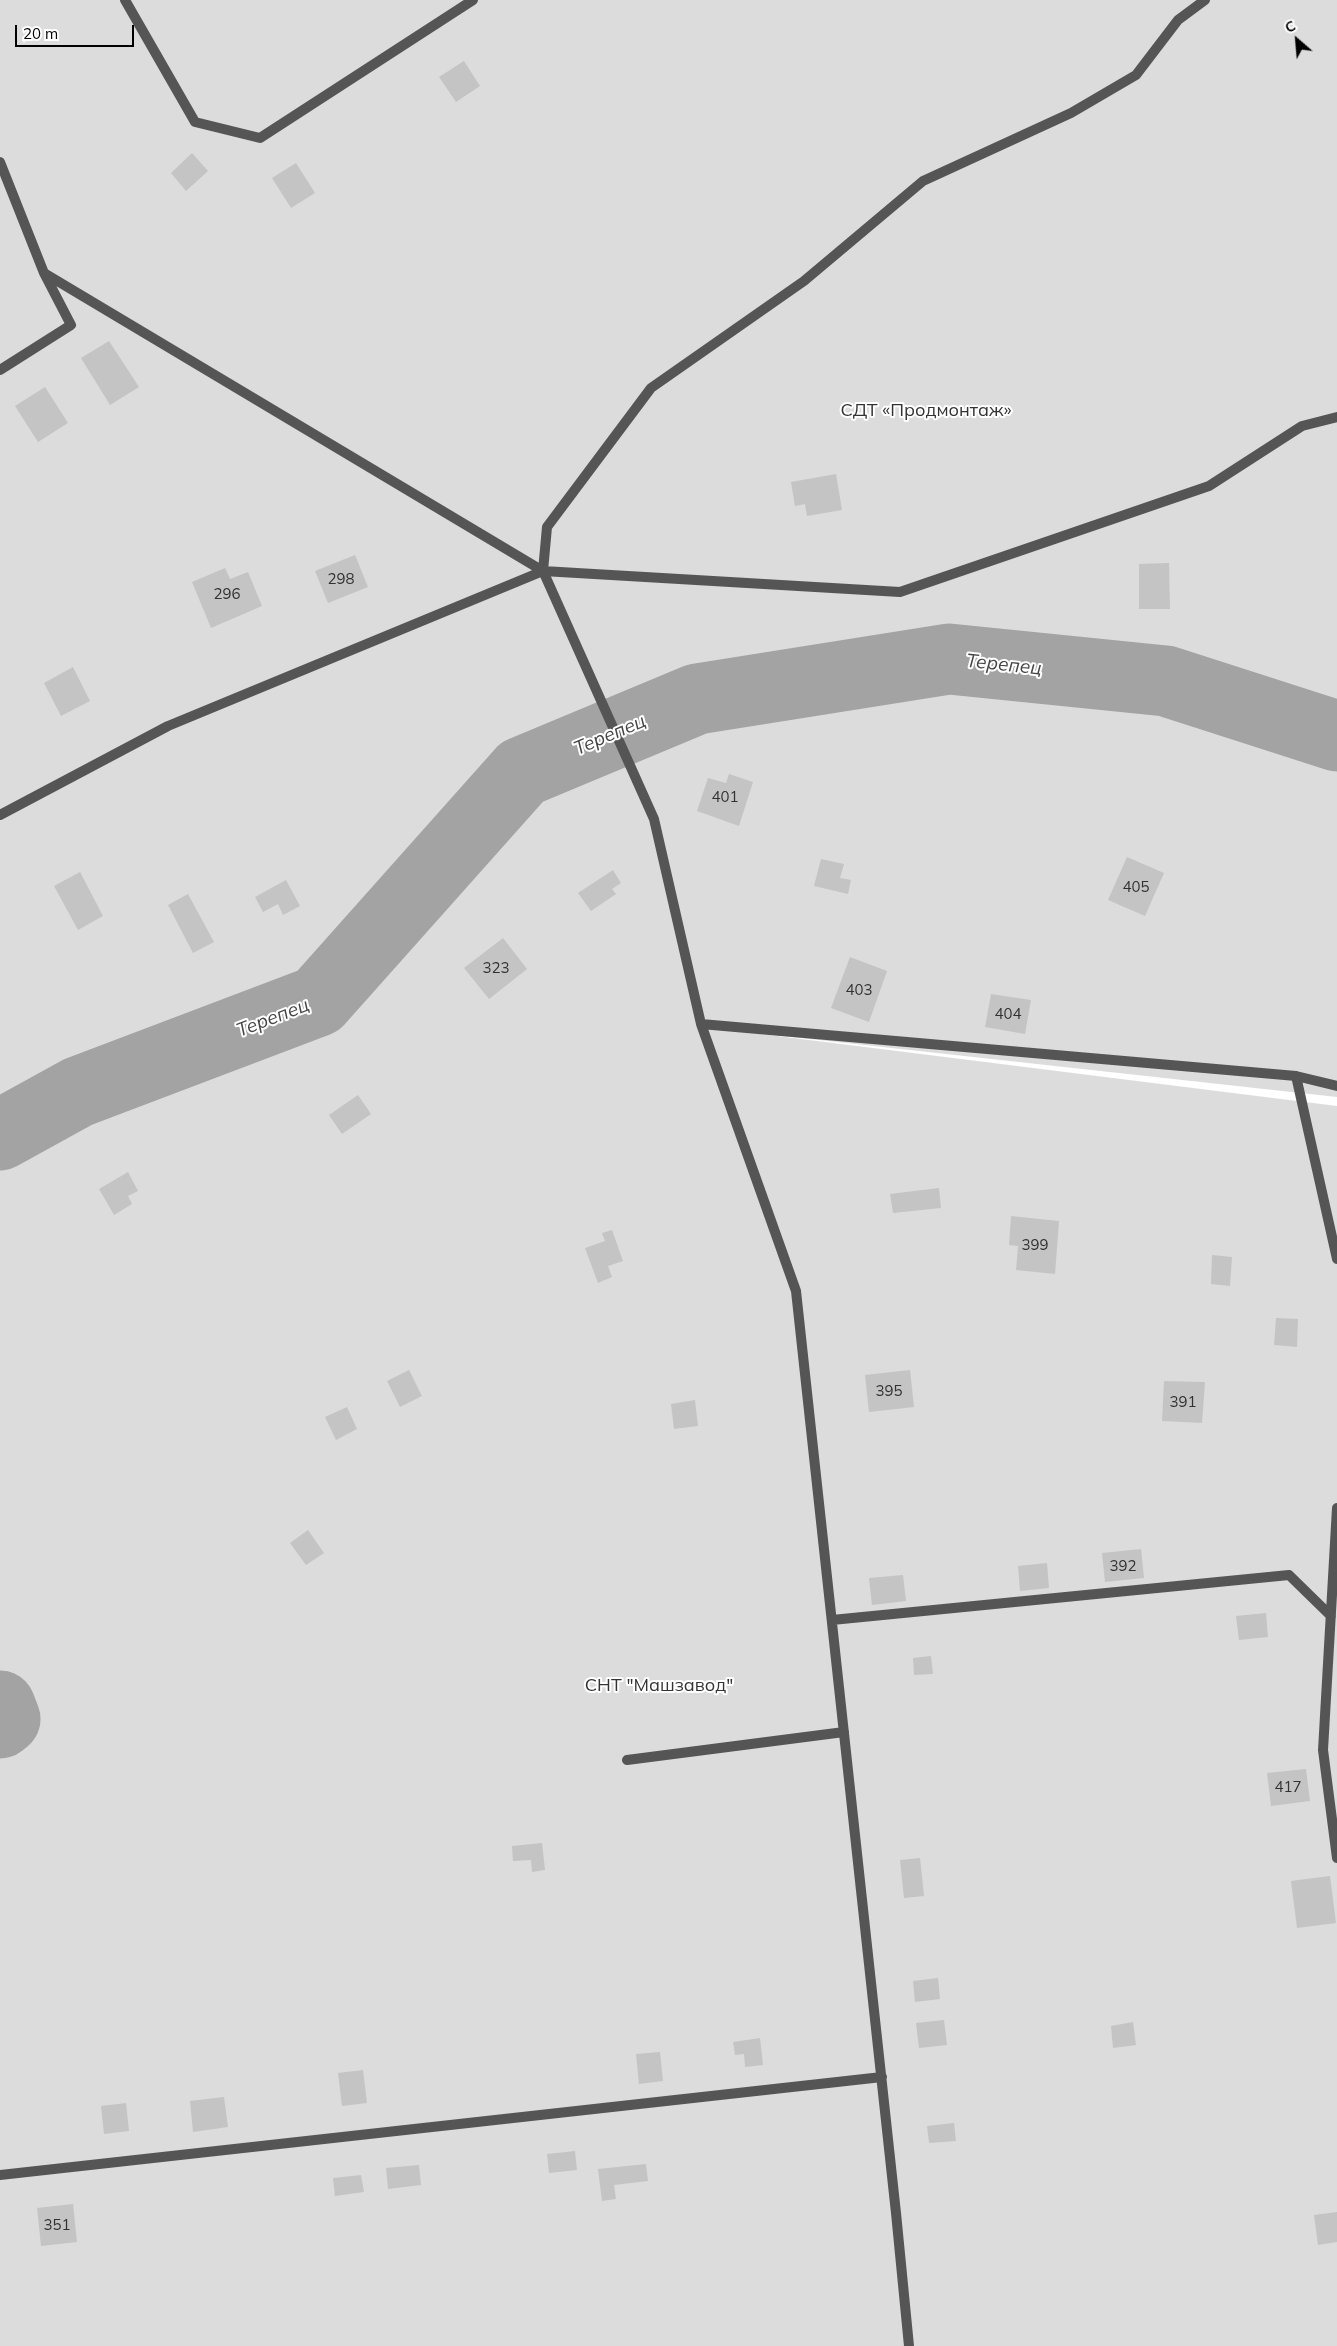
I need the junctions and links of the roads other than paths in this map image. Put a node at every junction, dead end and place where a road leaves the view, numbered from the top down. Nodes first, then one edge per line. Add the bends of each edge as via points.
1 (125, 0) edge
2 (473, 0) edge
3 (1205, 0) edge
4 (0, 162) edge
5 (44, 272) junction
6 (0, 370) edge
7 (1337, 417) edge
8 (543, 571) junction
9 (0, 815) edge
10 (701, 1024) junction
11 (1296, 1076) junction
12 (1337, 1086) edge
13 (1337, 1259) edge
14 (1337, 1508) edge
15 (1331, 1616) junction
16 (832, 1620) junction
17 (844, 1732) junction
18 (627, 1760) dead end
19 (1337, 1858) edge
20 (882, 2077) junction
21 (0, 2175) edge
22 (908, 2346) edge

1 - 2 lane via 195,122 260,138
3 - 8 lane via 1178,20 1136,75 1071,113 923,182 804,281 651,388 547,527
4 - 5 lane
5 - 6 lane via 71,325
5 - 8 lane
7 - 8 lane via 1302,426 1209,486 900,592
8 - 9 lane via 168,726
8 - 10 lane via 654,819
10 - 11 lane
10 - 16 lane via 796,1291
11 - 12 lane
11 - 13 lane
14 - 15 lane
15 - 16 lane via 1289,1575
15 - 19 lane via 1323,1750
16 - 17 lane
17 - 18 lane
17 - 20 lane
20 - 21 lane
20 - 22 lane

